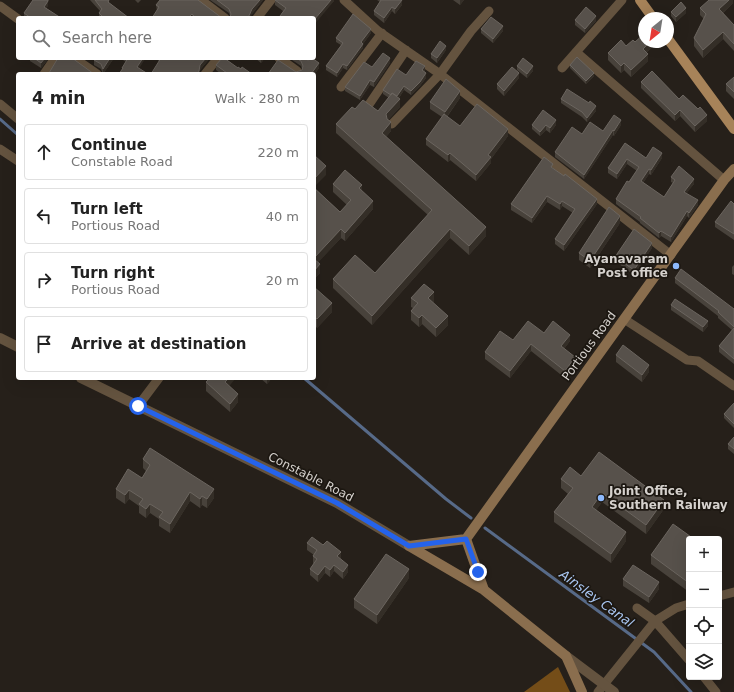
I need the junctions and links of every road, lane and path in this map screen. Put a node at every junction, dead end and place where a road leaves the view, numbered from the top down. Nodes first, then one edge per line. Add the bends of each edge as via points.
1 (201, 0) edge
2 (271, 0) edge
3 (344, 0) edge
4 (622, 0) edge
5 (640, 0) edge
6 (0, 6) edge
7 (488, 11) dead end
8 (649, 12) edge
9 (222, 16) edge
10 (258, 16) edge
11 (16, 18) edge
12 (382, 33) junction
13 (674, 47) edge
14 (406, 50) junction
15 (576, 52) junction
16 (54, 60) edge
17 (77, 60) edge
18 (216, 60) edge
19 (282, 60) edge
20 (562, 68) dead end
21 (297, 71) edge
22 (45, 72) edge
23 (94, 72) edge
24 (207, 72) edge
25 (440, 74) junction
26 (341, 87) dead end
27 (0, 104) edge
28 (368, 106) edge
29 (16, 114) edge
30 (392, 124) dead end
31 (734, 129) edge
32 (0, 149) edge
33 (16, 160) edge
34 (734, 169) edge
35 (724, 180) junction
36 (671, 254) junction
37 (624, 319) junction
38 (0, 338) edge
39 (16, 346) edge
40 (85, 380) edge
41 (158, 380) edge
42 (734, 386) edge
43 (138, 406) junction
44 (466, 539) junction
45 (409, 546) junction
46 (484, 590) junction
47 (734, 592) edge
48 (722, 595) edge
49 (686, 605) edge
50 (637, 608) dead end
51 (656, 621) junction
52 (566, 656) junction
53 (686, 656) edge
54 (706, 680) edge
55 (601, 688) edge
56 (582, 692) edge
57 (614, 692) edge
58 (716, 692) edge

1 - 9 street
2 - 10 street
3 - 12 street
4 - 15 street
5 - 8 main road
6 - 11 street
7 - 25 street
12 - 14 street
12 - 26 street
13 - 31 main road
14 - 25 street
14 - 28 street
15 - 20 street
15 - 35 street
16 - 22 street
17 - 23 street
18 - 24 street
19 - 21 street
25 - 30 street
25 - 36 street
27 - 29 street
32 - 33 street
34 - 35 main road, Portious Road
35 - 36 main road, Portious Road
36 - 37 main road, Portious Road
37 - 42 street via 687,360 698,361
37 - 44 main road, Portious Road
38 - 39 street
40 - 43 street, Constable Road
41 - 43 street
43 - 45 street, Constable Road via 337,503
44 - 45 main road
44 - 46 main road
45 - 46 main road, Constable Road
46 - 52 main road, Constable Road
47 - 48 street
49 - 51 street via 676,608
50 - 51 street
51 - 53 street
51 - 55 street
52 - 55 street, Constable Road
52 - 56 main road
54 - 58 street
55 - 57 street, Constable Road

